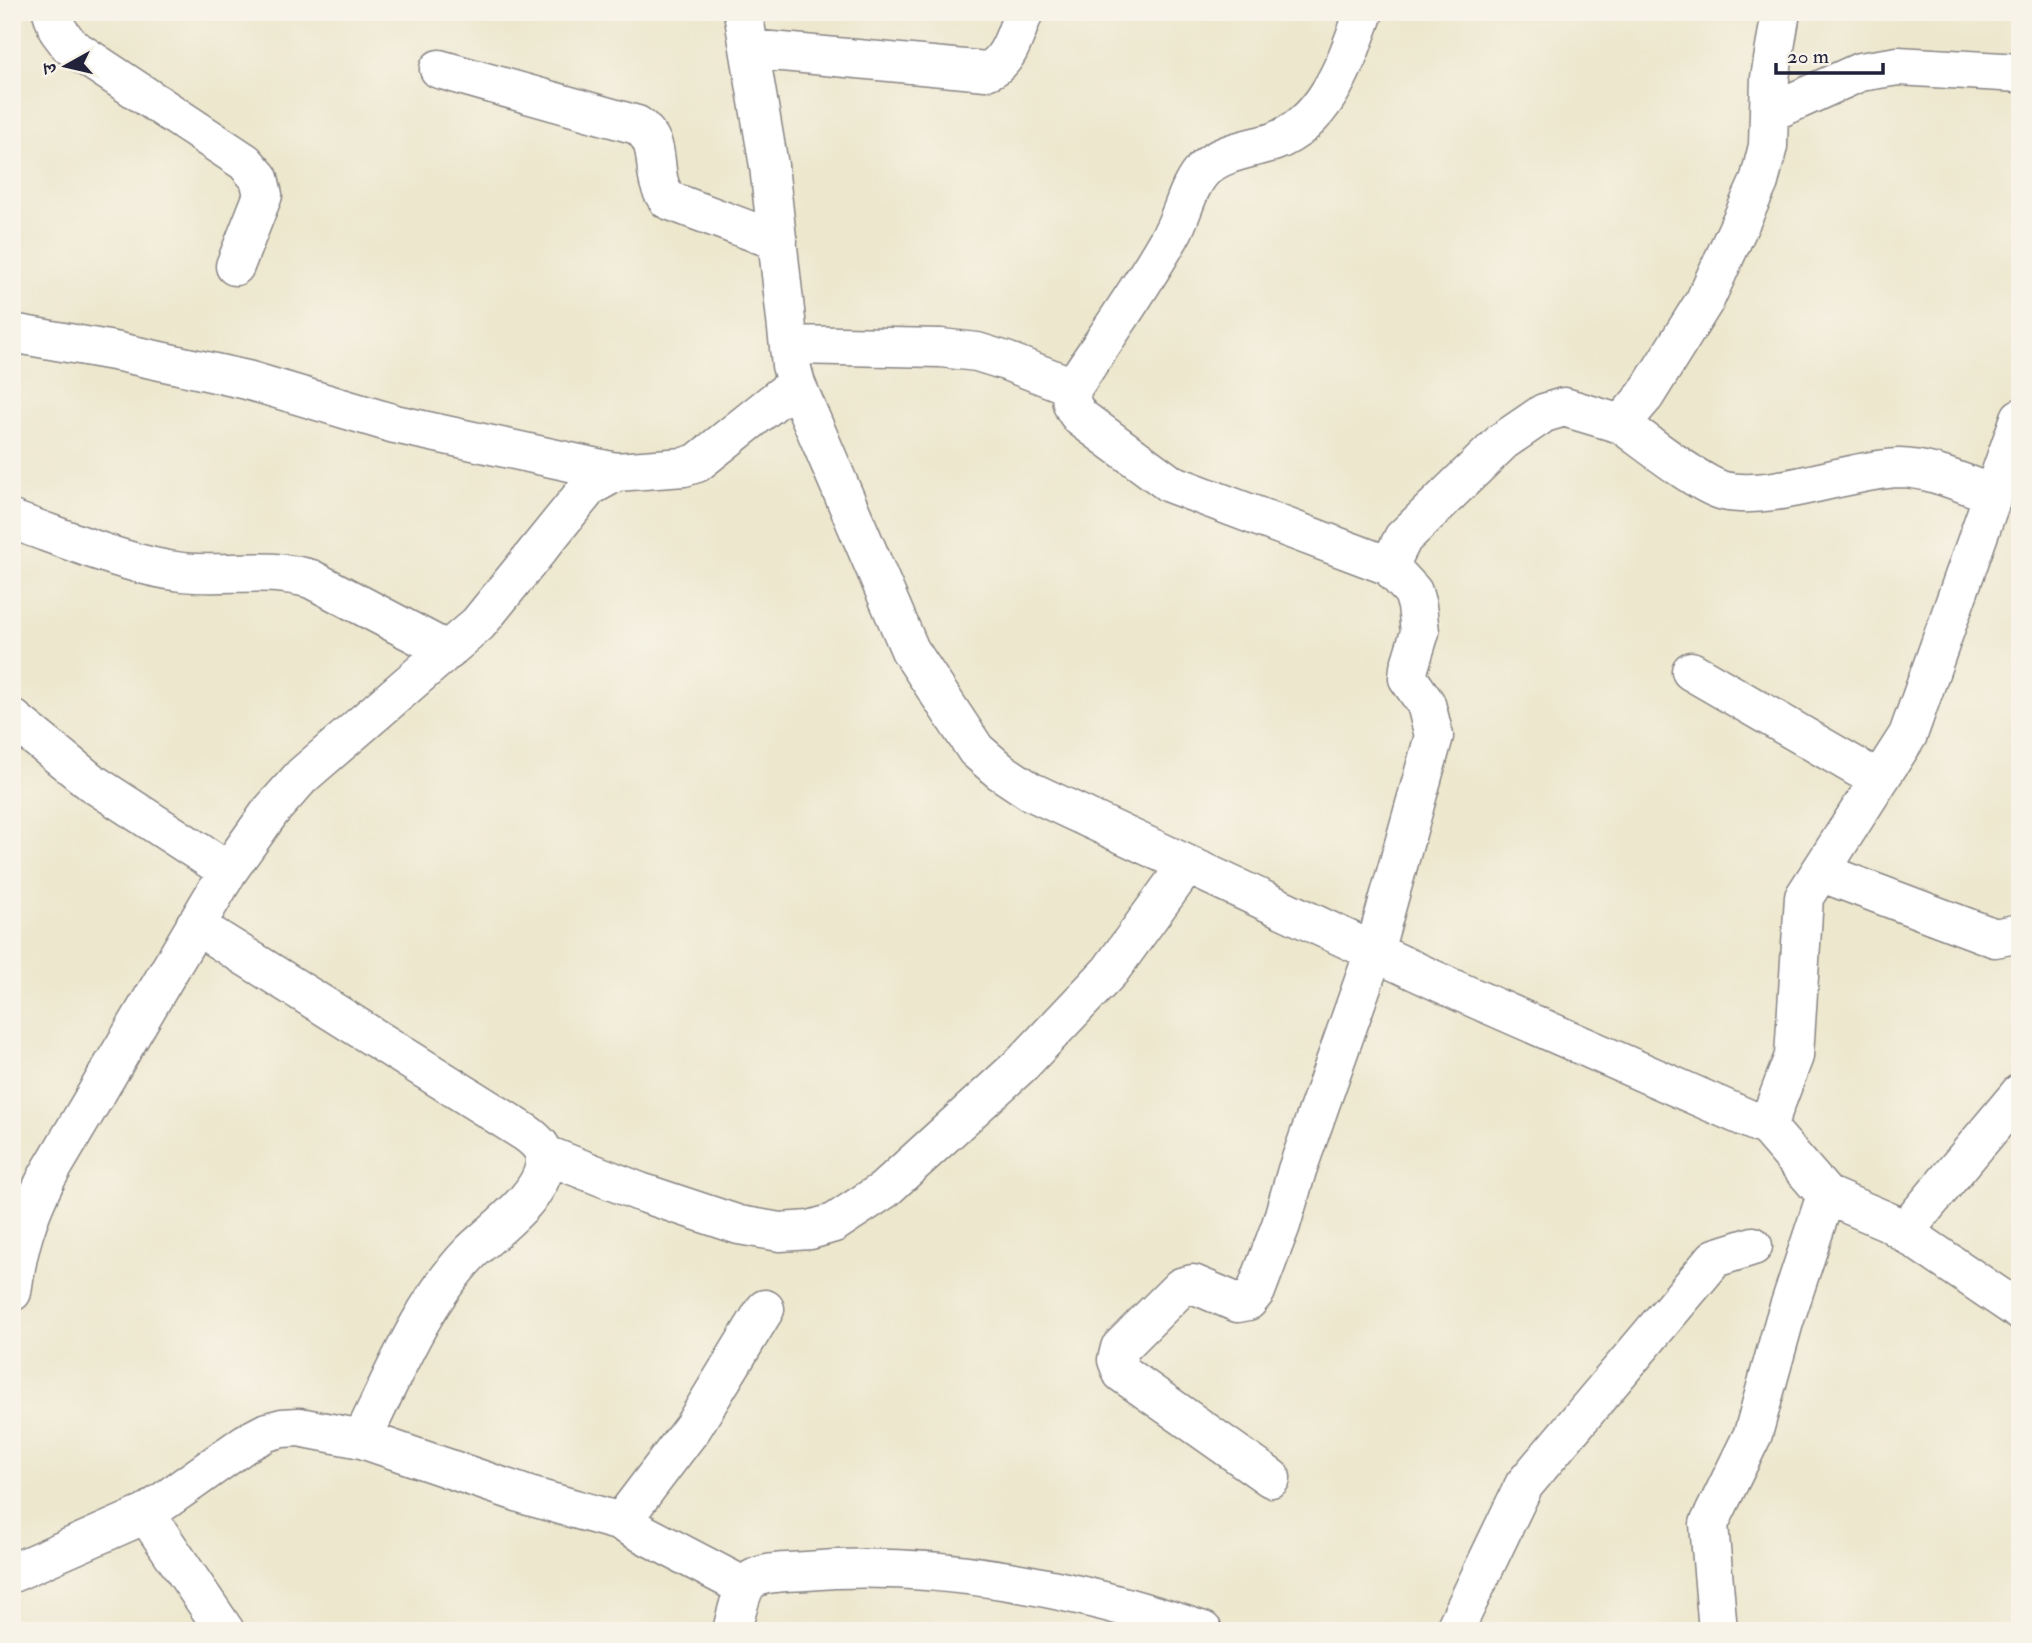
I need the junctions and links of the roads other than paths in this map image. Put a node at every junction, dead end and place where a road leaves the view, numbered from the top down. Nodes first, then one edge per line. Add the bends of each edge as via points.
1 (51, 12) edge
2 (1024, 12) edge
3 (1364, 12) edge
4 (1781, 12) edge
5 (747, 31) edge
6 (439, 69) dead end
7 (2020, 73) edge
8 (1769, 113) junction
9 (778, 242) junction
10 (235, 266) dead end
11 (12, 333) edge
12 (790, 345) junction
13 (796, 384) junction
14 (1073, 387) junction
15 (2020, 418) edge
16 (1621, 424) junction
17 (617, 472) junction
18 (2004, 480) edge
19 (12, 520) edge
20 (1389, 566) junction
21 (448, 651) junction
22 (1691, 671) dead end
23 (12, 718) edge
24 (1879, 780) junction
25 (1187, 864) junction
26 (228, 871) junction
27 (1819, 873) junction
28 (195, 925) junction
29 (2020, 933) edge
30 (1374, 952) junction
31 (2020, 1093) edge
32 (1767, 1127) junction
33 (544, 1154) junction
34 (1826, 1195) junction
35 (22, 1197) edge
36 (1903, 1233) junction
37 (1753, 1246) dead end
38 (12, 1292) edge
39 (765, 1309) dead end
40 (2020, 1311) edge
41 (362, 1439) junction
42 (1271, 1478) dead end
43 (146, 1514) junction
44 (621, 1522) junction
45 (12, 1573) edge
46 (745, 1587) junction
47 (225, 1631) edge
48 (732, 1631) edge
49 (1203, 1631) edge
50 (1454, 1631) edge
51 (1718, 1631) edge

1 - 10 street via 70,46 245,162 259,178 263,195
2 - 5 street via 1004,58 997,68 986,71
3 - 14 street via 1332,89 1303,126 1204,169 1172,234
4 - 8 street
5 - 9 street
6 - 9 street via 637,125 653,142 659,189 668,200
7 - 8 street via 1898,66 1860,72
8 - 16 street via 1768,146 1759,181 1705,300
9 - 12 street
11 - 17 street via 247,380 396,424
12 - 13 street
12 - 14 street via 977,352
13 - 17 street via 697,463
13 - 25 street via 910,650 976,750 1030,791
14 - 20 street via 1072,406 1081,418 1169,483
15 - 18 street
16 - 18 street via 1705,483 1725,491 1766,491 1869,470 1903,468
16 - 20 street via 1564,407 1544,413 1503,441 1403,538
17 - 21 street via 589,487 496,604
18 - 24 street via 1908,735
19 - 21 street via 155,567 183,572 288,572 311,579
20 - 30 street via 1413,592 1417,606 1420,632 1408,678 1431,714 1434,736
21 - 26 street via 302,776
22 - 24 street
23 - 26 street via 90,782
24 - 27 street
25 - 30 street
25 - 33 street via 1110,971 1023,1063 884,1190 834,1223 780,1232 739,1225
26 - 28 street
27 - 29 street via 1995,938
27 - 32 street via 1804,897 1794,1056
28 - 33 street via 526,1133 539,1142
28 - 35 street via 47,1177
30 - 32 street
30 - 42 street via 1256,1291 1248,1301 1238,1303 1193,1284 1181,1287 1120,1348 1117,1360 1122,1373
31 - 36 street
32 - 34 street
33 - 41 street via 534,1188 513,1215 470,1254 429,1310
34 - 36 street via 1889,1222
34 - 51 street via 1753,1434 1709,1524
35 - 38 street
36 - 40 street
37 - 50 street via 1715,1258 1524,1485
39 - 44 street via 693,1427
41 - 43 street via 299,1427 267,1432
41 - 44 street
43 - 45 street
43 - 47 street
44 - 46 street
46 - 48 street
46 - 49 street via 751,1580 783,1573 853,1567 909,1569 1139,1609

